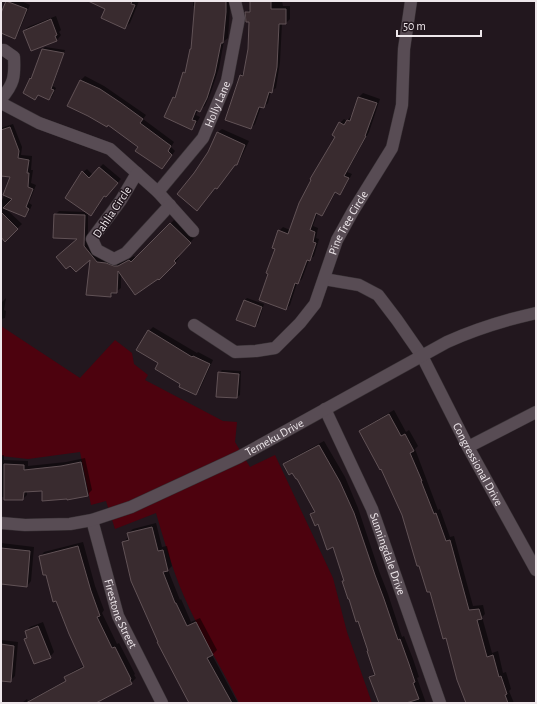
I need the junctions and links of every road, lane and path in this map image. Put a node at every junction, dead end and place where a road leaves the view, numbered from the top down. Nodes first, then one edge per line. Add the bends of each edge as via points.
1 (235, 1) edge
2 (411, 1) edge
3 (1, 50) edge
4 (1, 99) edge
5 (1, 103) edge
6 (137, 173) junction
7 (158, 192) junction
8 (170, 205) junction
9 (193, 231) dead end
10 (324, 279) junction
11 (536, 313) edge
12 (194, 325) dead end
13 (422, 356) junction
14 (325, 409) junction
15 (536, 412) edge
16 (468, 447) junction
17 (92, 520) junction
18 (1, 523) edge
19 (536, 570) edge
20 (158, 702) edge
21 (440, 703) edge

1 - 7 street, Holly Lane via 238,18 227,81 203,138
2 - 10 street, Pine Tree Circle via 404,49 402,105 392,148 337,240
3 - 4 street via 14,57 15,73 10,88
5 - 6 street via 39,122 110,149
6 - 7 street
6 - 8 street, Dahlia Circle via 92,239 97,250 114,259 126,253
7 - 8 street
8 - 9 street
10 - 12 street, Pine Tree Circle via 315,304 275,348 235,352
10 - 13 street, Congressional Drive via 359,285 378,295
11 - 13 street, Temeku Drive via 471,331
13 - 14 street, Temeku Drive
13 - 16 street, Congressional Drive
14 - 17 street, Temeku Drive via 239,457 131,507
14 - 21 street, Sunningdale Drive via 372,510
15 - 16 street
16 - 19 street, Congressional Drive
17 - 18 street, Temeku Drive via 70,524
17 - 20 street, Firestone Street via 118,616

